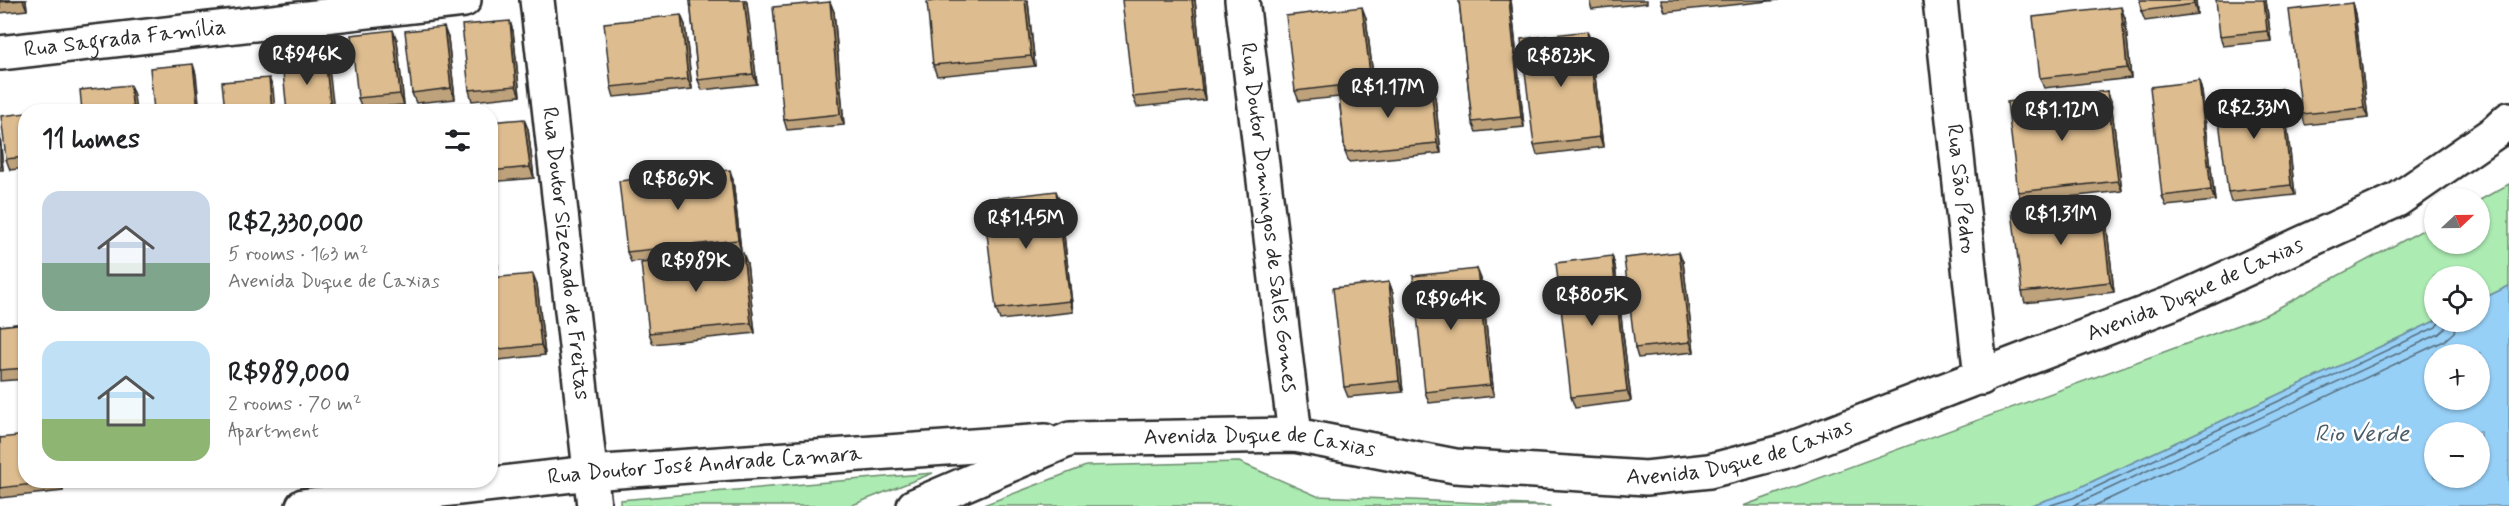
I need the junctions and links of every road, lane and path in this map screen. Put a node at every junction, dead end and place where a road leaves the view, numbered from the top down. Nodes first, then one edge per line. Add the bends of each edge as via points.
1 (464, 0) edge
2 (537, 0) edge
3 (1242, 0) edge
4 (1940, 0) edge
5 (0, 52) edge
6 (2509, 119) edge
7 (1981, 378) junction
8 (1295, 435) junction
9 (1070, 439) junction
10 (590, 473) junction
11 (498, 484) edge
12 (460, 488) edge
13 (303, 506) edge
14 (594, 506) edge
15 (914, 506) edge

1 - 5 street, Rua Sagrada Família
2 - 10 street, Rua Doutor Sizenado de Freitas
3 - 8 street, Rua Doutor Domingos de Sales Gomes
4 - 7 street, Rua São Pedro
6 - 7 street, Avenida Duque de Caxias via 2397,200 2172,303
7 - 8 street, Avenida Duque de Caxias via 1783,452 1709,471 1646,478 1455,466
8 - 9 street, Avenida Duque de Caxias
9 - 10 street, Rua Doutor José Andrade Camara
9 - 15 street, Avenida Duque de Caxias
10 - 11 street, Rua Doutor José Andrade Camara
10 - 14 street, Rua Doutor Sizenado de Freitas
12 - 13 street, Rua Doutor José Andrade Camara

